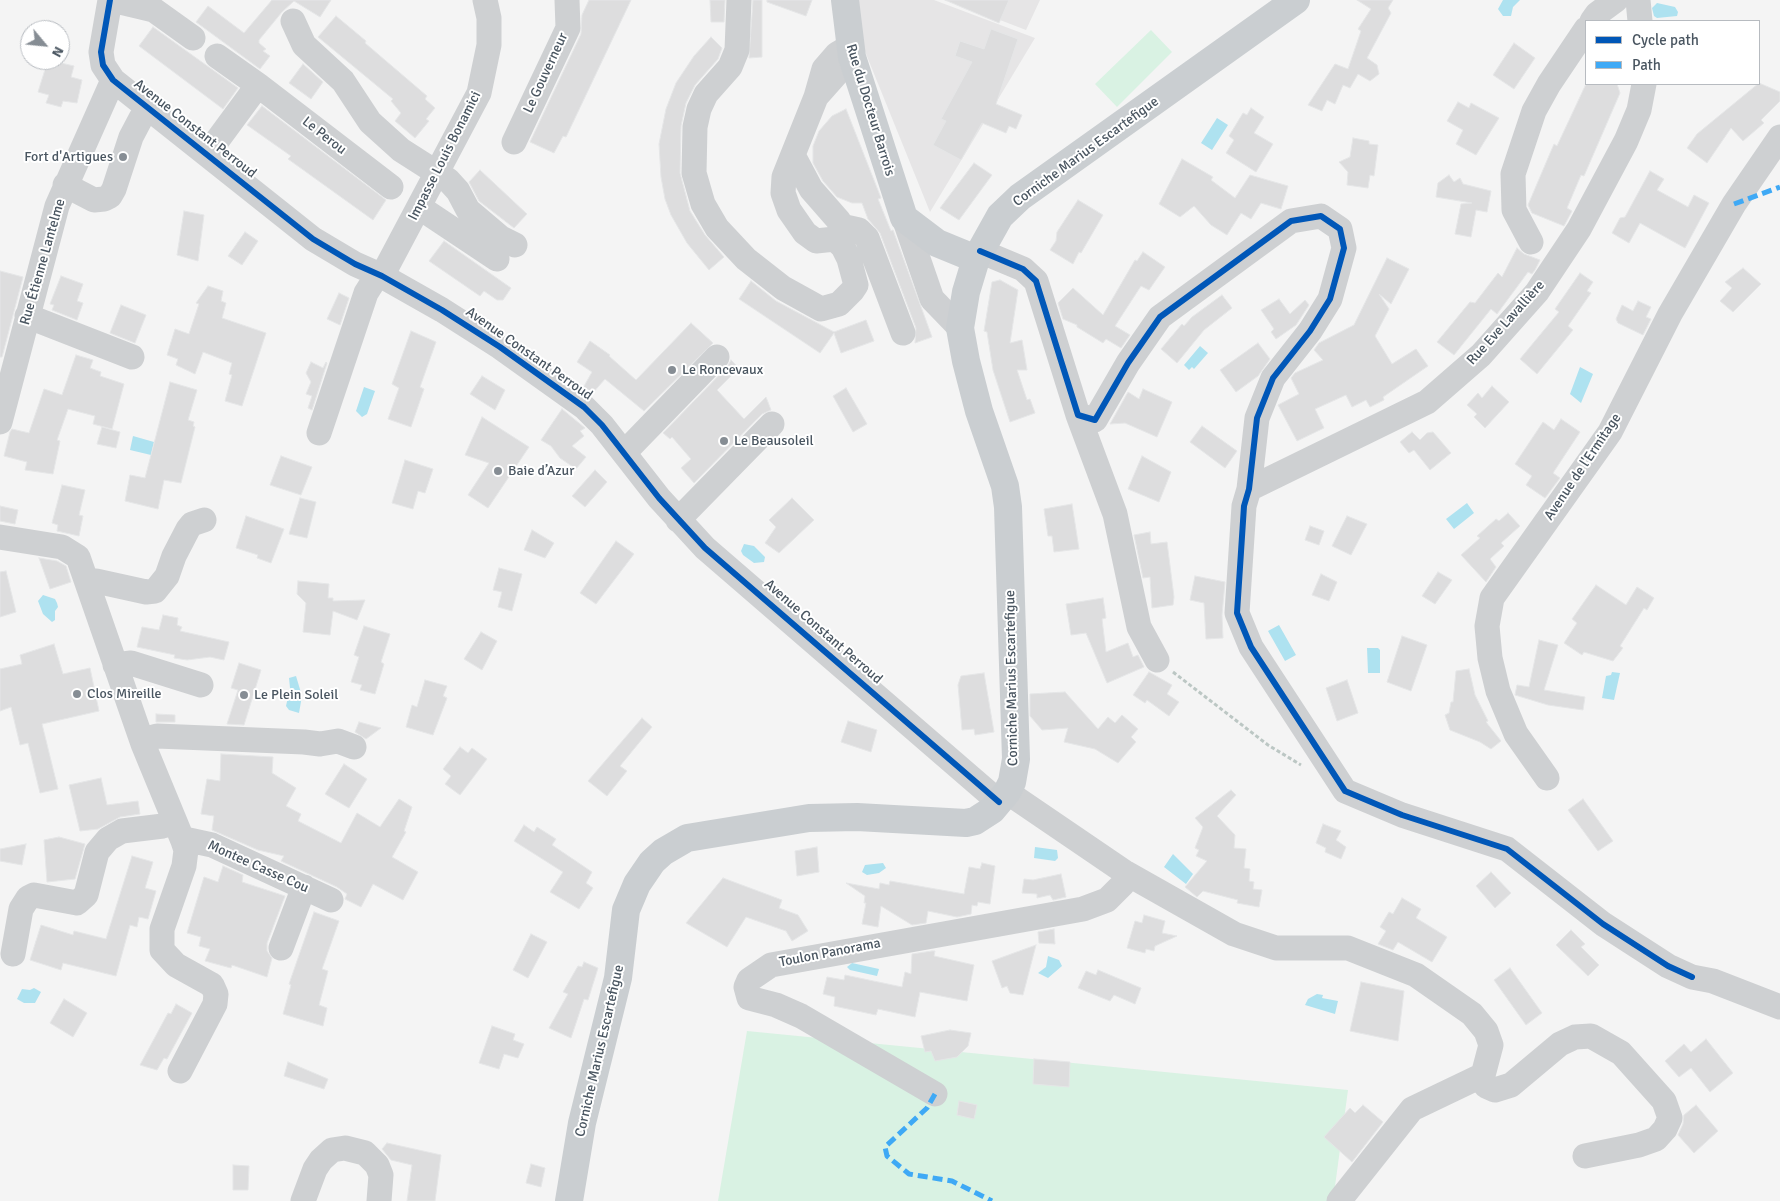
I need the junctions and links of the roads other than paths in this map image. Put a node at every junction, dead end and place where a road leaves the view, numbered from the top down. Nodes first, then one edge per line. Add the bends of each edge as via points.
1 (111, 0) edge
2 (485, 0) edge
3 (739, 0) edge
4 (845, 0) edge
5 (1296, 0) edge
6 (1616, 0) edge
7 (1638, 0) edge
8 (564, 1) edge
9 (1593, 20) edge
10 (1640, 20) edge
11 (293, 21) dead end
12 (1585, 30) edge
13 (193, 38) dead end
14 (851, 54) junction
15 (217, 56) dead end
16 (113, 80) junction
17 (258, 85) junction
18 (1644, 85) edge
19 (150, 108) junction
20 (1780, 137) edge
21 (514, 142) dead end
22 (208, 153) junction
23 (793, 155) junction
24 (437, 174) junction
25 (65, 185) junction
26 (391, 187) dead end
27 (419, 208) junction
28 (904, 218) junction
29 (838, 232) junction
30 (1531, 242) dead end
31 (978, 255) junction
32 (380, 275) junction
33 (27, 316) junction
34 (960, 328) junction
35 (903, 333) dead end
36 (132, 357) dead end
37 (717, 357) dead end
38 (1078, 415) junction
39 (0, 422) edge
40 (772, 424) dead end
41 (319, 433) dead end
42 (624, 453) junction
43 (1249, 489) junction
44 (204, 520) dead end
45 (678, 520) junction
46 (0, 537) edge
47 (88, 583) junction
48 (1157, 660) road end
49 (115, 665) junction
50 (201, 685) dead end
51 (142, 740) junction
52 (354, 746) dead end
53 (1547, 778) dead end
54 (1003, 797) junction
55 (179, 831) junction
56 (1126, 873) junction
57 (304, 887) junction
58 (331, 900) dead end
59 (281, 948) dead end
60 (12, 954) dead end
61 (1780, 1008) edge
62 (180, 1071) dead end
63 (1483, 1075) junction
64 (935, 1094) dead end
65 (1585, 1156) dead end
66 (303, 1201) edge
67 (379, 1201) edge
68 (569, 1201) edge
69 (1339, 1201) edge

1 - 13 street via 154,10
1 - 16 street via 101,52 103,65
2 - 24 street, Impasse Louis Bonamici via 490,38 482,85
3 - 29 street via 739,42 735,56 730,67 706,94 695,127 694,172 699,194 708,215 722,234 758,270 821,309 839,304 856,285
4 - 14 main road, Rue du Docteur Barrois
5 - 31 main road, Corniche Marius Escartefigue via 1020,197 1000,216
6 - 9 street
7 - 10 street
8 - 21 street, Le Gouverneur via 568,28
11 - 24 street via 304,44 342,80 370,122 401,150
12 - 30 street via 1534,111 1513,174 1514,210
14 - 23 street via 836,54 824,69
14 - 28 main road, Rue du Docteur Barrois
15 - 17 street, Le Perou
16 - 19 street, Avenue Constant Perroud
16 - 25 street, Rue Étienne Lantelme
17 - 22 street
17 - 26 street, Le Perou
18 - 43 street, Rue Eve Lavallière via 1639,110 1626,141 1579,229 1537,292 1481,355 1427,402
19 - 22 street, Avenue Constant Perroud
19 - 25 street via 131,137 110,196 94,200
20 - 53 street, Avenue de l'Ermitage via 1738,198 1670,314 1610,432 1492,598 1487,626 1498,690 1516,734
22 - 32 street, Avenue Constant Perroud via 313,239
23 - 29 street
23 - 29 street via 782,186 789,210 800,227 816,241
24 - 27 street, Impasse Louis Bonamici
24 - 27 street via 452,184 470,212 501,238 506,252
25 - 33 street, Rue Étienne Lantelme
27 - 32 street, Impasse Louis Bonamici
28 - 31 main road via 937,243
28 - 34 street, Rue du Docteur Barrois via 932,299
29 - 35 street via 858,230 868,238
31 - 34 main road, Corniche Marius Escartefigue via 966,292
31 - 38 street via 1023,269 1036,281
32 - 41 street, Impasse Louis Bonamici via 366,293
32 - 42 street, Avenue Constant Perroud via 483,335 572,397 594,415
33 - 36 street
33 - 39 street, Rue Étienne Lantelme
34 - 54 main road, Corniche Marius Escartefigue via 975,394 1005,486 1008,507 1016,758 1012,782
37 - 42 street
38 - 43 street via 1095,420 1160,317 1291,221 1321,216 1340,229 1344,248 1330,299 1310,331 1273,378 1257,418
38 - 48 street via 1115,514 1139,628
40 - 45 street
42 - 45 street, Avenue Constant Perroud
43 - 61 street via 1244,506 1237,613 1250,647 1345,791 1507,849 1603,924 1668,966
44 - 47 street via 188,529 164,582 155,591 96,581
45 - 54 street, Avenue Constant Perroud via 705,548
46 - 47 street via 69,550 78,557
47 - 49 street
49 - 50 street via 132,663
49 - 51 street
51 - 52 street via 157,736 320,744 338,741
51 - 55 street
54 - 56 street, Avenue Constant Perroud
54 - 68 main road, Corniche Marius Escartefigue via 984,816 966,823 858,817 809,818 687,838 652,862 637,884 626,910 618,978 582,1124
55 - 57 street, Montee Casse Cou via 189,840 212,845
55 - 60 street, Montee Casse Cou via 163,826 122,831 108,838 97,852 86,895 77,903 39,896 28,898 21,909
55 - 62 street via 186,850 184,866 160,938 162,950 176,965 212,985 216,994 215,1004
56 - 63 street, Avenue Constant Perroud via 1234,934 1276,948 1348,948 1416,975 1472,1014 1486,1031 1491,1045
56 - 64 street, Toulon Panorama via 1122,884 1106,900 1083,909 771,965 749,980 746,987 749,998 801,1016
57 - 58 street, Montee Casse Cou
57 - 59 street
63 - 65 street via 1486,1086 1495,1090 1511,1085 1560,1044 1575,1037 1591,1036 1621,1053 1664,1101 1670,1118 1656,1139
63 - 69 street via 1412,1109
66 - 67 street via 321,1160 332,1150 345,1148 365,1153 376,1165 381,1175

